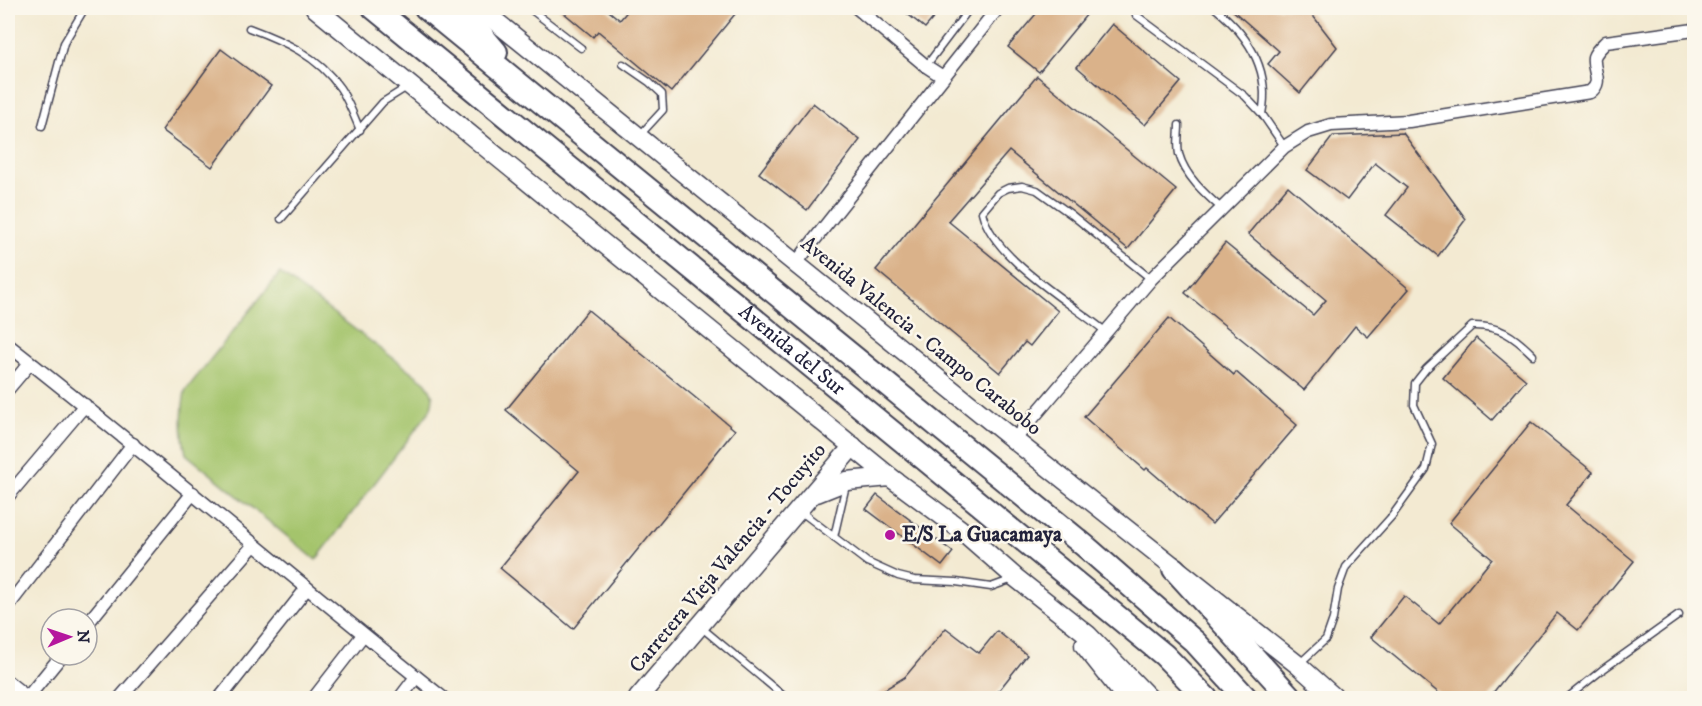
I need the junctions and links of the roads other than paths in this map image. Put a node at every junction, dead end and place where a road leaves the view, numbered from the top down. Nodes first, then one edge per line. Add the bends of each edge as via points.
1 (85, 8) edge
2 (315, 8) edge
3 (374, 8) edge
4 (426, 8) edge
5 (459, 8) edge
6 (479, 8) edge
7 (529, 8) edge
8 (857, 8) edge
9 (970, 8) edge
10 (998, 8) edge
11 (1215, 8) edge
12 (1136, 15) dead end
13 (249, 28) dead end
14 (1695, 30) edge
15 (581, 48) dead end
16 (623, 64) dead end
17 (927, 66) junction
18 (943, 77) junction
19 (410, 85) junction
20 (530, 92) junction
21 (1262, 114) junction
22 (1179, 125) dead end
23 (42, 126) dead end
24 (360, 130) junction
25 (638, 138) junction
26 (1284, 147) junction
27 (1221, 208) junction
28 (281, 219) dead end
29 (796, 263) junction
30 (1151, 279) junction
31 (1106, 332) junction
32 (8, 345) edge
33 (1533, 355) dead end
34 (30, 363) junction
35 (8, 389) edge
36 (85, 405) junction
37 (1014, 440) junction
38 (133, 444) junction
39 (853, 446) junction
40 (890, 477) junction
41 (847, 481) junction
42 (193, 493) junction
43 (813, 494) junction
44 (8, 496) edge
45 (800, 510) junction
46 (834, 537) junction
47 (254, 546) junction
48 (1174, 568) junction
49 (1016, 578) junction
50 (307, 588) junction
51 (8, 606) edge
52 (99, 609) edge
53 (1058, 610) junction
54 (1679, 615) dead end
55 (699, 625) junction
56 (363, 635) junction
57 (1298, 665) junction
58 (53, 667) edge
59 (416, 678) junction
60 (8, 682) edge
61 (28, 698) edge
62 (120, 699) edge
63 (220, 699) edge
64 (314, 699) edge
65 (400, 699) edge
66 (443, 699) edge
67 (638, 699) edge
68 (786, 699) edge
69 (1126, 699) edge
70 (1149, 699) edge
71 (1206, 699) edge
72 (1246, 699) edge
73 (1291, 699) edge
74 (1335, 699) edge
75 (1567, 699) edge

1 - 23 lane via 64,43
2 - 19 street
3 - 71 highway, Avenida del Sur via 1164,655
4 - 20 highway, Avenida del Sur
5 - 20 highway
6 - 25 street, Avenida Valencia - Campo Carabobo
7 - 15 lane
8 - 17 street
9 - 17 lane
10 - 18 street
11 - 21 lane via 1245,37 1262,72
12 - 21 lane via 1245,96
13 - 24 lane via 311,57 326,69
14 - 26 street via 1606,42 1594,57 1598,83 1590,93 1409,121 1331,125 1308,132
16 - 25 lane via 662,94 663,110
17 - 18 street
18 - 29 street
19 - 24 lane via 383,102
19 - 39 street
20 - 72 highway, Avenida del Sur via 1085,546 1195,642
21 - 26 lane
22 - 27 lane via 1179,154 1189,174
24 - 28 lane
25 - 29 street, Avenida Valencia - Campo Carabobo
26 - 27 street
27 - 30 street
29 - 37 street, Avenida Valencia - Campo Carabobo
30 - 31 street
30 - 31 lane via 1037,190 1022,186 998,193 982,212 996,241 1066,304
31 - 37 street
32 - 34 street
33 - 57 lane via 1516,338 1486,326 1472,326 1415,383 1414,405 1432,444 1426,469 1392,516 1346,567 1326,639
34 - 35 street
34 - 36 street
36 - 38 street
36 - 44 street
37 - 48 street, Avenida Valencia - Campo Carabobo
38 - 42 street
38 - 51 street
39 - 40 street
39 - 43 street, Carretera Vieja Valencia - Tocuyito
40 - 41 street
40 - 49 street via 960,529
41 - 43 street
41 - 46 lane
42 - 47 street
42 - 52 street
43 - 45 street, Carretera Vieja Valencia - Tocuyito
45 - 46 lane
45 - 55 street, Carretera Vieja Valencia - Tocuyito
46 - 49 lane via 867,562 914,580 991,587
47 - 50 street
47 - 62 street
48 - 57 street, Avenida Valencia - Campo Carabobo
48 - 73 highway
49 - 53 street
50 - 56 street
50 - 63 street
53 - 69 street
53 - 70 street via 1088,635
54 - 75 lane
55 - 67 street, Carretera Vieja Valencia - Tocuyito
55 - 68 lane
56 - 59 street
56 - 64 street
57 - 74 street, Avenida Valencia - Campo Carabobo
58 - 61 street
59 - 65 street
59 - 66 street
60 - 61 street

